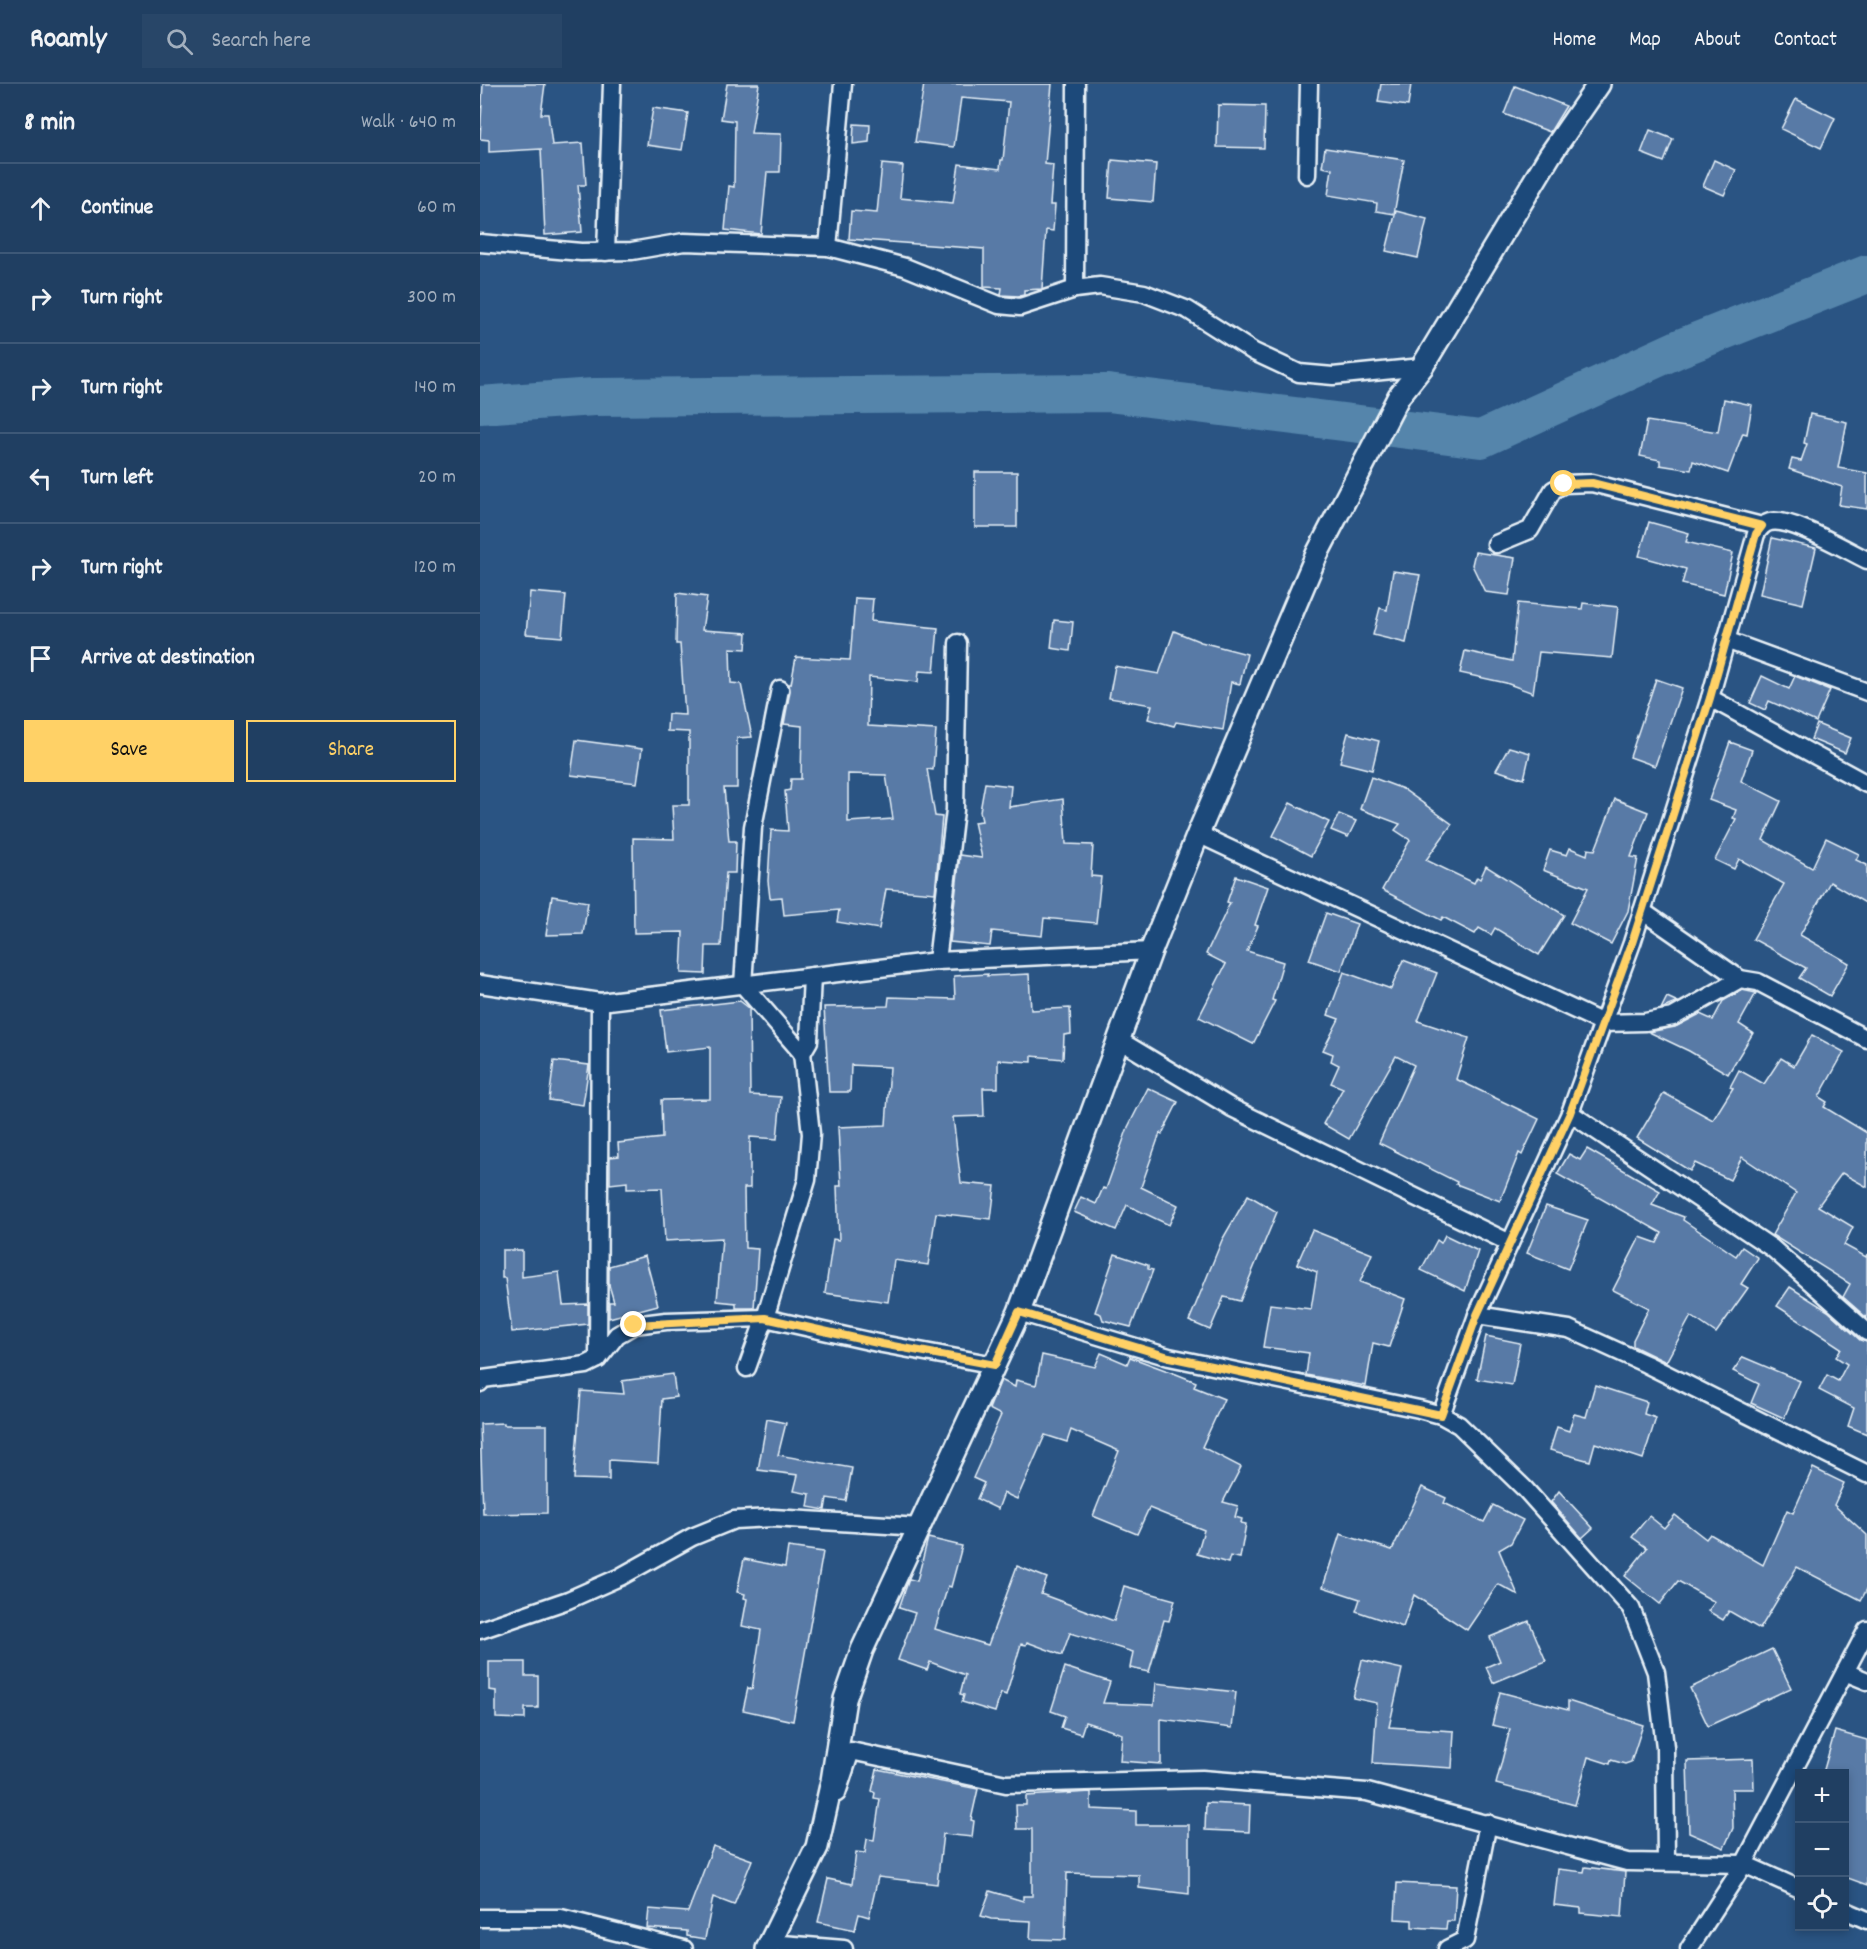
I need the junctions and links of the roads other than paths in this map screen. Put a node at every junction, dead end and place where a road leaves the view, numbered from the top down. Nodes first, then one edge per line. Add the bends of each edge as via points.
1 (612, 84) edge
2 (843, 84) edge
3 (1076, 84) edge
4 (1309, 84) edge
5 (1599, 84) edge
6 (1307, 175) dead end
7 (480, 243) edge
8 (828, 247) junction
9 (606, 252) junction
10 (1075, 289) junction
11 (1422, 367) junction
12 (1762, 526) junction
13 (1496, 544) dead end
14 (1867, 560) edge
15 (1726, 640) junction
16 (958, 643) dead end
17 (780, 689) dead end
18 (1867, 692) edge
19 (1710, 698) junction
20 (1867, 784) edge
21 (1197, 834) junction
22 (1642, 911) junction
23 (1151, 951) junction
24 (937, 961) junction
25 (812, 976) junction
26 (1740, 979) junction
27 (480, 984) edge
28 (743, 985) junction
29 (600, 1002) junction
30 (1603, 1023) junction
31 (1867, 1039) edge
32 (1119, 1040) junction
33 (802, 1053) junction
34 (1570, 1113) junction
35 (1510, 1243) junction
36 (1019, 1312) junction
37 (1477, 1315) junction
38 (765, 1318) junction
39 (1867, 1332) edge
40 (598, 1359) junction
41 (995, 1365) junction
42 (747, 1368) dead end
43 (480, 1383) edge
44 (1441, 1415) junction
45 (1867, 1474) edge
46 (920, 1527) junction
47 (480, 1630) edge
48 (1867, 1630) edge
49 (1845, 1672) junction
50 (1867, 1681) edge
51 (1488, 1823) junction
52 (817, 1847) junction
53 (1666, 1861) junction
54 (1744, 1864) junction
55 (1795, 1887) edge
56 (1849, 1912) edge
57 (480, 1918) edge
58 (1867, 1920) edge
59 (768, 1946) edge
60 (684, 1949) edge
61 (844, 1949) edge
62 (1446, 1949) edge
63 (1689, 1949) edge

1 - 9 street
2 - 8 street
3 - 10 street
4 - 6 street
5 - 11 street via 1550,155
7 - 9 street
8 - 9 street via 684,242
8 - 10 street via 905,267 999,305 1020,307
10 - 11 street via 1100,286 1144,293 1188,310 1254,352 1299,373 1333,376
11 - 21 street via 1399,396 1317,554
12 - 13 street via 1592,483 1564,484 1544,502 1530,530
12 - 14 street via 1773,522 1792,525
12 - 15 street via 1756,534
15 - 18 street
15 - 19 street
16 - 24 street via 954,820
17 - 28 street via 753,827
19 - 20 street
19 - 22 street
21 - 23 street
21 - 30 street
22 - 26 street
22 - 30 street
23 - 24 street
23 - 32 street
24 - 25 street
25 - 28 street
25 - 33 street via 810,1041
26 - 30 street via 1673,1017
26 - 31 street via 1758,982
27 - 29 street
28 - 29 street
28 - 33 street
29 - 40 street
30 - 34 street
32 - 35 street via 1232,1108
32 - 36 street
33 - 38 street via 811,1134 807,1180
34 - 35 street
34 - 39 street via 1772,1248
35 - 37 street
36 - 41 street
36 - 44 street via 1169,1357
37 - 44 street
37 - 45 street via 1569,1329
38 - 40 street via 634,1325 617,1335
38 - 41 street
38 - 42 street
40 - 43 street via 586,1365
41 - 46 street
44 - 53 street via 1459,1425 1525,1489 1631,1608 1656,1672 1665,1747
46 - 47 street via 773,1518 734,1520 568,1600
46 - 52 street via 862,1650 845,1699
48 - 49 street
49 - 50 street
49 - 54 street
51 - 52 street via 1367,1791 1202,1779 1006,1784 851,1752
51 - 53 street via 1627,1862
51 - 62 street via 1465,1940
52 - 59 street
53 - 54 street
54 - 55 street
54 - 63 street
56 - 58 street
57 - 60 street via 561,1918
59 - 61 street

